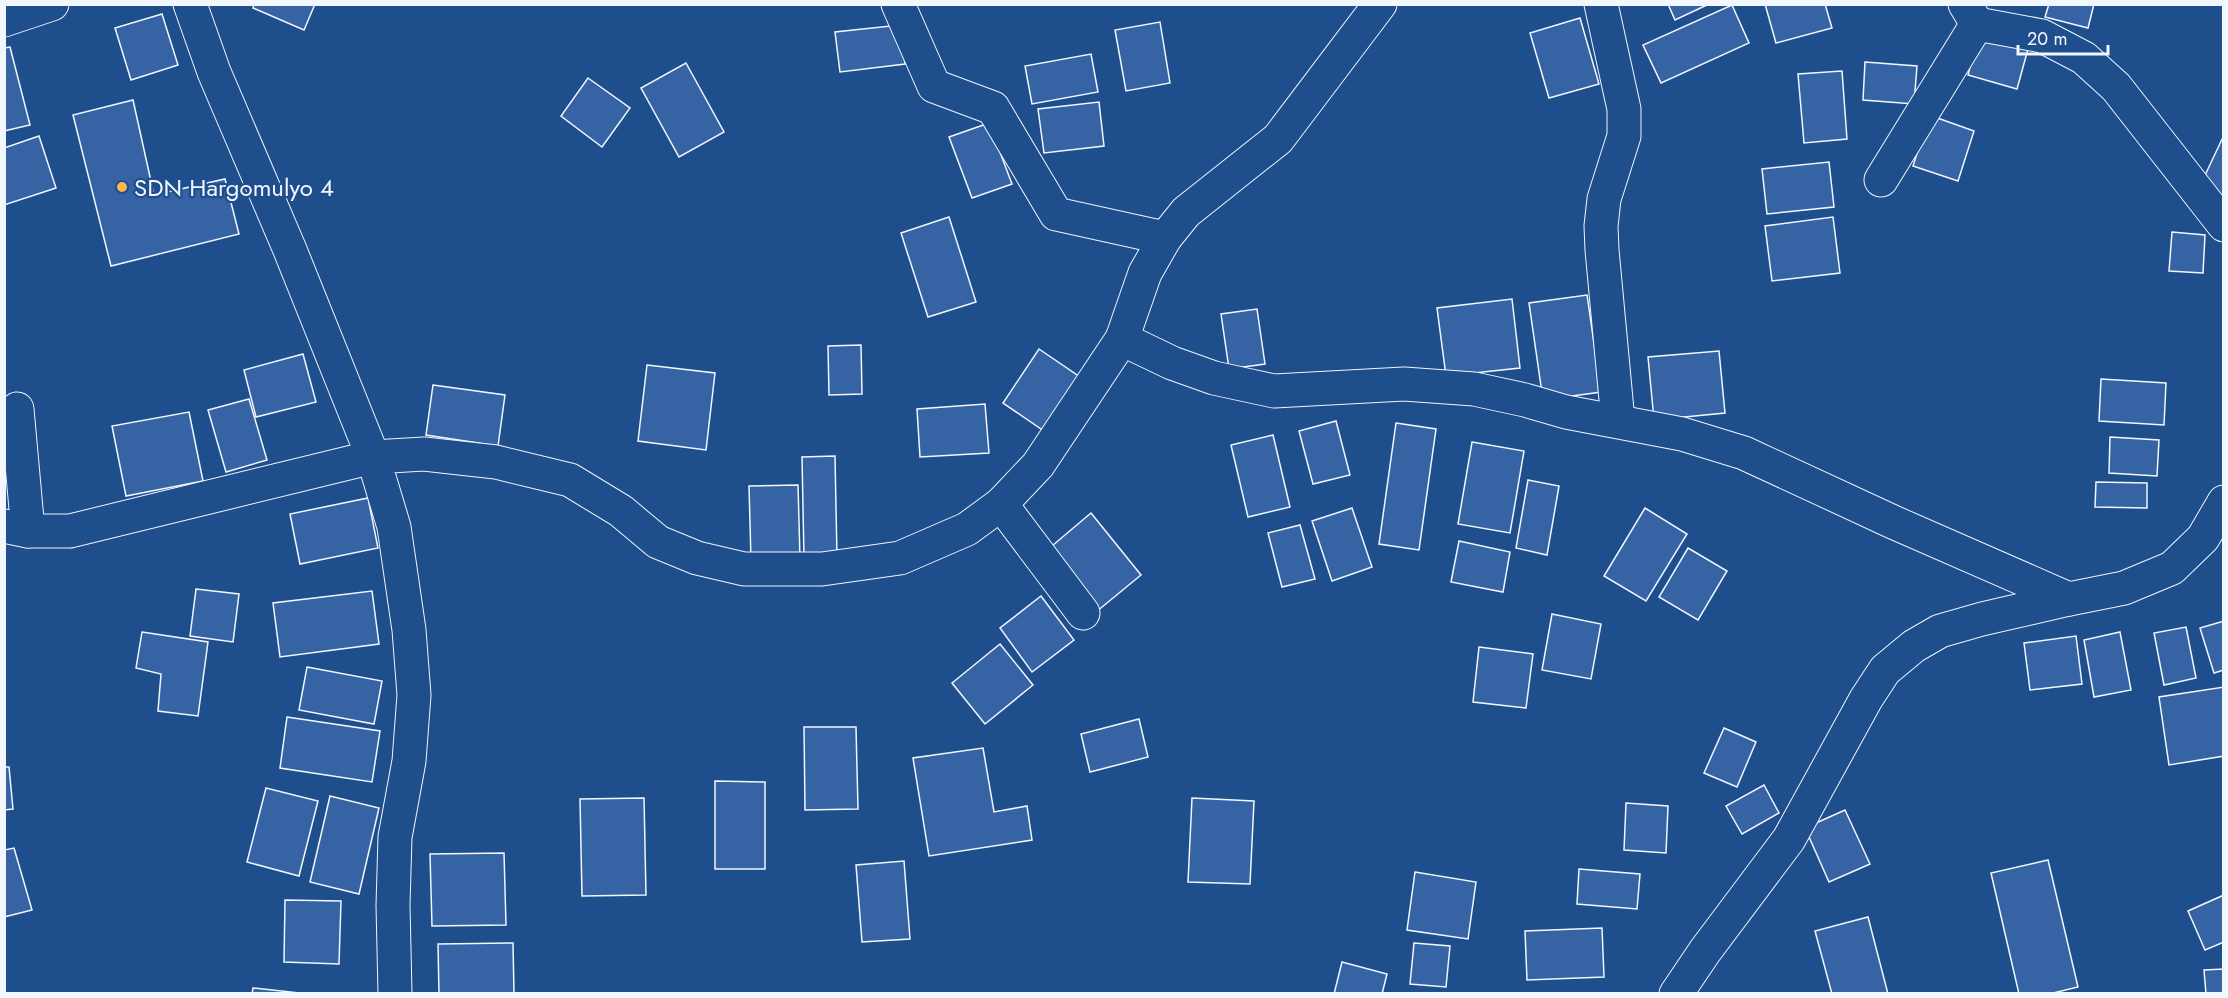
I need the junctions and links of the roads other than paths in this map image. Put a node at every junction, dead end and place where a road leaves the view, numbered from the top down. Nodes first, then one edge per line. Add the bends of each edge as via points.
1 (52, 4) edge
2 (190, 4) edge
3 (898, 4) edge
4 (1380, 4) edge
5 (1601, 4) edge
6 (1971, 14) edge
7 (4, 20) edge
8 (1881, 180) dead end
9 (2223, 225) edge
10 (1165, 238) junction
11 (1122, 339) junction
12 (17, 409) dead end
13 (1618, 421) junction
14 (373, 457) junction
15 (2223, 502) edge
16 (1001, 504) junction
17 (16, 528) edge
18 (2069, 599) junction
19 (1083, 613) dead end
20 (395, 993) edge
21 (1676, 993) edge

1 - 7 street
2 - 14 street via 214,72
3 - 10 street via 933,86 993,108 1056,214
4 - 10 street via 1278,139 1186,212
5 - 13 street via 1624,109 1624,136 1604,199 1601,226
6 - 8 street
6 - 9 street via 2042,36 2084,58 2116,87
10 - 11 street via 1145,273
11 - 13 street via 1214,378 1274,391 1404,384 1474,389
11 - 16 street via 1038,465
12 - 17 street
13 - 18 street via 1682,434 1744,453
14 - 16 street via 424,454 496,462 570,480 621,511 658,542 697,558 744,569 822,569 900,558 967,529
14 - 17 street via 69,531
14 - 20 street via 394,527 414,695 409,761 395,837
15 - 18 street via 2203,538 2172,567 2124,588
16 - 19 street
18 - 21 street via 1940,631 1885,670 1789,838

